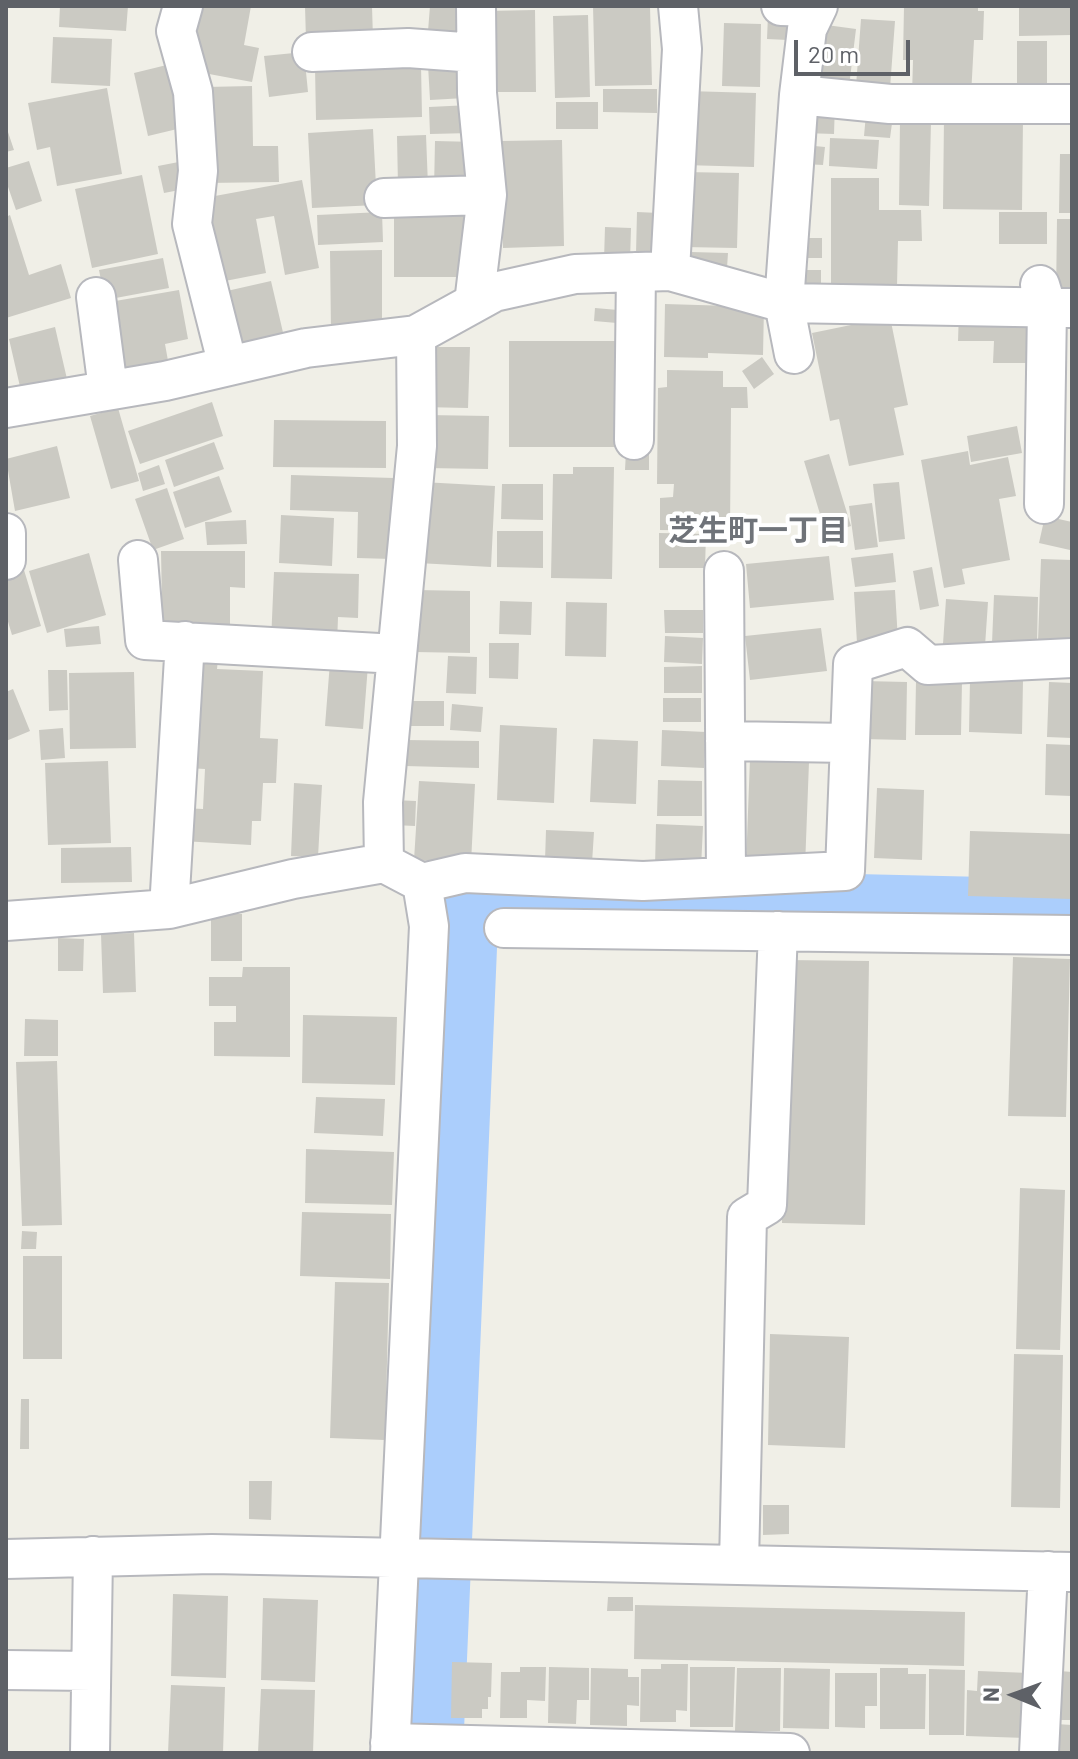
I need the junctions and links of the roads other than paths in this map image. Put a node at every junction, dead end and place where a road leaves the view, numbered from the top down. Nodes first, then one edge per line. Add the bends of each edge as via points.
1 (183, 6) edge
2 (476, 6) edge
3 (678, 6) edge
4 (781, 6) edge
5 (818, 6) edge
6 (312, 52) dead end
7 (476, 53) junction
8 (799, 95) junction
9 (1072, 104) edge
10 (487, 195) junction
11 (384, 198) dead end
12 (653, 272) junction
13 (96, 297) dead end
14 (1053, 300) edge
15 (474, 303) junction
16 (784, 303) junction
17 (416, 335) junction
18 (794, 354) dead end
19 (228, 366) junction
20 (108, 389) junction
21 (6, 408) edge
22 (634, 440) dead end
23 (1044, 504) dead end
24 (6, 533) edge
25 (6, 560) edge
26 (138, 560) dead end
27 (724, 571) dead end
28 (185, 641) junction
29 (397, 654) junction
30 (1072, 658) edge
31 (725, 741) junction
32 (850, 743) junction
33 (384, 863) junction
34 (726, 877) junction
35 (422, 883) junction
36 (169, 909) junction
37 (6, 921) edge
38 (504, 928) dead end
39 (778, 931) junction
40 (1072, 935) edge
41 (93, 1556) junction
42 (400, 1557) junction
43 (6, 1559) edge
44 (739, 1563) junction
45 (1060, 1572) edge
46 (6, 1670) edge
47 (91, 1671) junction
48 (390, 1748) edge
49 (90, 1753) edge
50 (790, 1753) edge
51 (1039, 1753) edge

1 - 19 street via 176,31 193,92 198,171 192,224
2 - 7 street
3 - 12 street via 682,49
4 - 5 street
5 - 8 street via 807,29
6 - 7 street via 408,48
7 - 10 street
8 - 9 street via 890,104
8 - 16 street
10 - 11 street
10 - 15 street
12 - 15 street via 575,274 494,292
12 - 16 street
12 - 22 street
13 - 20 street
14 - 16 street
14 - 23 street
15 - 17 street
16 - 18 street
17 - 19 street via 306,348
17 - 29 street via 417,446
19 - 20 street
20 - 21 street
24 - 25 street
26 - 28 street via 145,640
27 - 31 street
28 - 29 street
28 - 36 street
29 - 33 street via 383,802
30 - 32 street via 928,665 907,647 853,664
31 - 32 street
31 - 34 street
32 - 34 street via 845,871
33 - 35 street
33 - 36 street
34 - 35 street via 643,881 465,873
35 - 42 street via 429,926
36 - 37 street
38 - 39 street
39 - 40 street
39 - 44 street via 767,1205 747,1217
41 - 42 street
41 - 43 street
41 - 47 street
42 - 44 street
42 - 48 street
44 - 45 street
45 - 51 street
46 - 47 street
47 - 49 street
48 - 50 street

